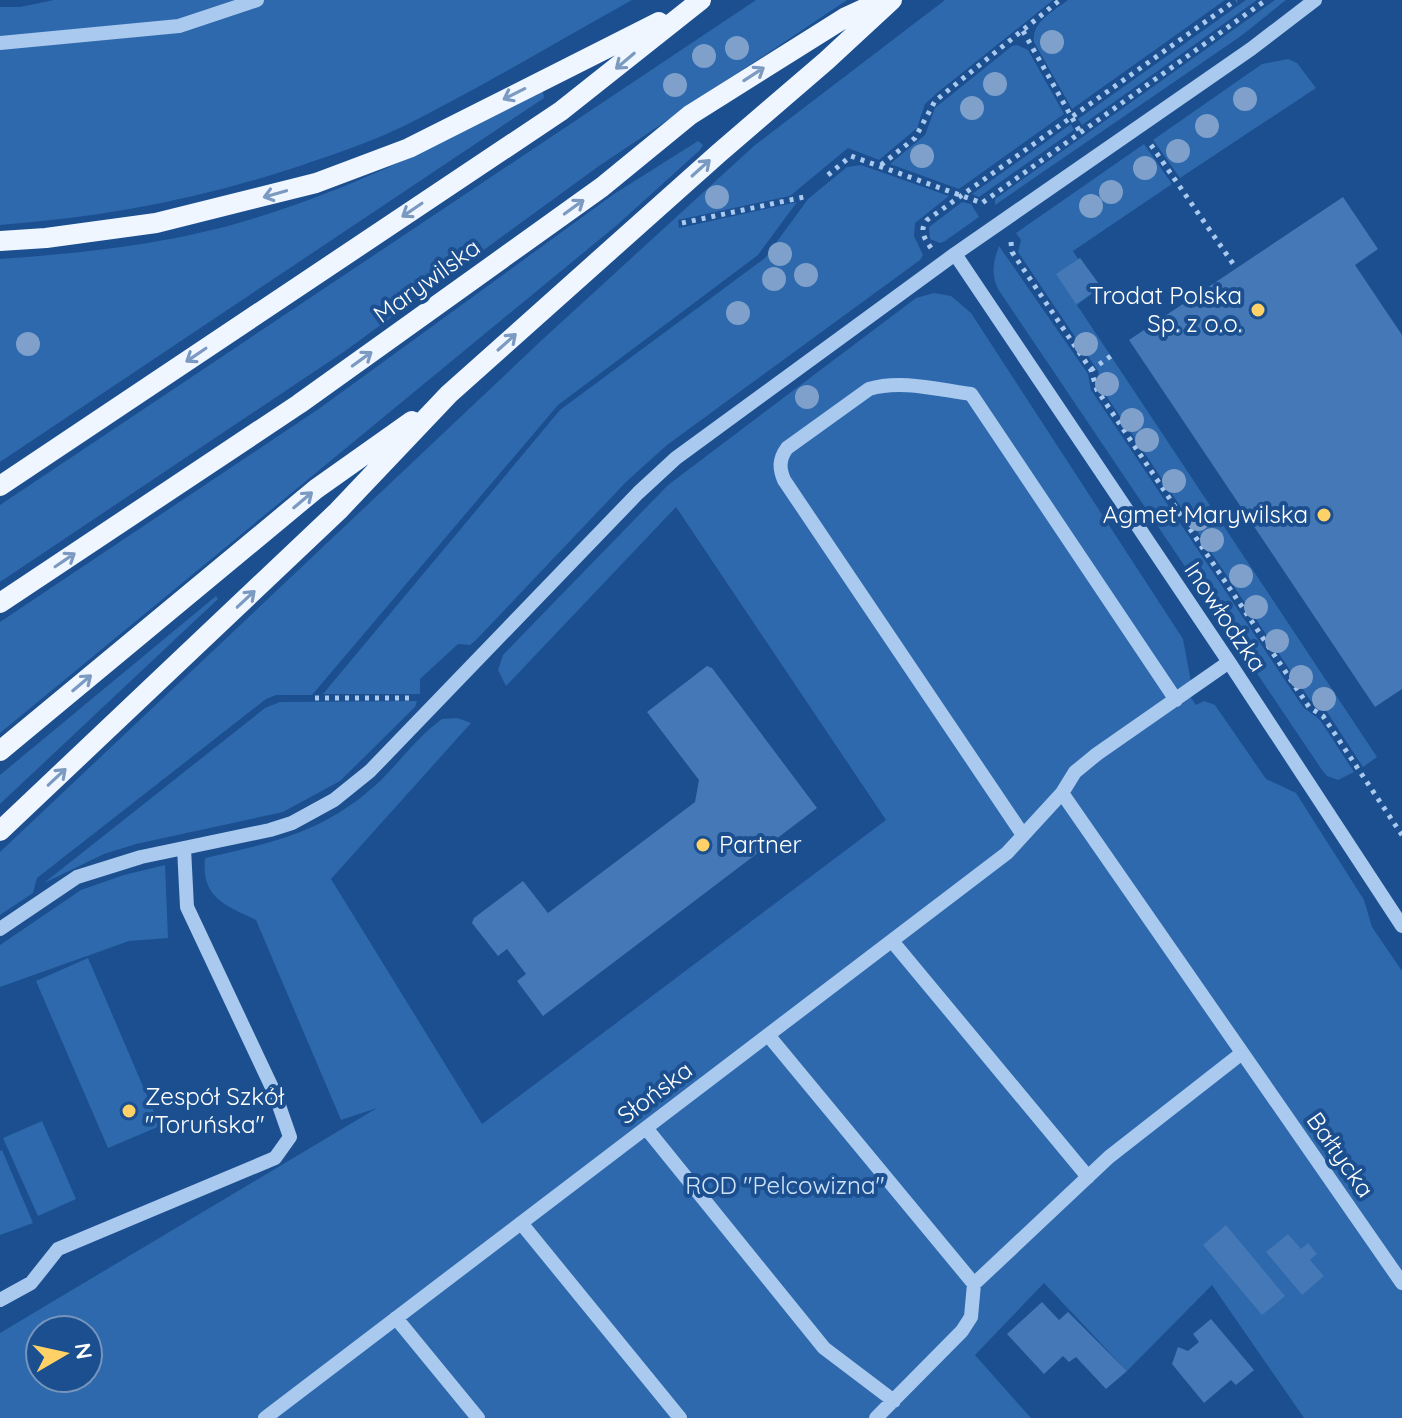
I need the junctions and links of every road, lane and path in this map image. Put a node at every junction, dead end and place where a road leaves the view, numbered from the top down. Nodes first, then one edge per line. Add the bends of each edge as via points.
1 (257, 0) edge
2 (882, 0) edge
3 (892, 0) edge
4 (1060, 0) edge
5 (1236, 0) edge
6 (1266, 0) edge
7 (1315, 0) edge
8 (693, 5) edge
9 (1023, 31) junction
10 (0, 43) edge
11 (1072, 117) junction
12 (1138, 128) junction
13 (1080, 132) junction
14 (880, 166) junction
15 (828, 175) dead end
16 (961, 195) junction
17 (804, 197) dead end
18 (982, 203) junction
19 (682, 223) dead end
20 (998, 225) junction
21 (0, 241) edge
22 (955, 254) junction
23 (941, 264) junction
24 (1236, 268) dead end
25 (1111, 356) dead end
26 (1091, 370) junction
27 (449, 394) junction
28 (0, 486) edge
29 (0, 603) edge
30 (1229, 662) junction
31 (441, 697) junction
32 (315, 698) dead end
33 (1176, 700) junction
34 (0, 751) edge
35 (1062, 793) junction
36 (0, 831) edge
37 (1023, 835) junction
38 (1402, 835) edge
39 (184, 848) junction
40 (1402, 926) edge
41 (0, 929) edge
42 (892, 941) junction
43 (768, 1035) junction
44 (1242, 1053) junction
45 (646, 1128) junction
46 (1088, 1177) junction
47 (521, 1223) junction
48 (1402, 1283) edge
49 (974, 1284) junction
50 (0, 1300) edge
51 (396, 1318) junction
52 (894, 1401) junction
53 (272, 1416) edge
54 (478, 1418) edge
55 (680, 1418) edge
56 (876, 1418) edge

1 - 10 street via 179,26
29 -> 2 main road, Marywilska via 299,404 602,187 690,115
27 -> 3 main road
4 - 9 path
5 - 11 path
6 - 13 path
7 - 12 street
8 -> 21 main road via 409,148 316,183 156,223
8 -> 28 main road via 561,111
9 - 11 path
9 - 14 path via 935,101 915,138
11 - 13 path
11 - 16 path
12 - 20 street
12 - 24 path
13 - 18 path
14 - 15 path via 851,156
14 - 16 path
16 - 18 path
16 - 23 path via 923,225
17 - 19 path
18 - 20 path
20 - 22 street
20 - 26 path
22 - 23 street
22 - 30 street, Inowłodzka
23 - 31 street via 676,458
25 - 26 path
26 - 38 path via 1097,390 1309,707 1323,716
34 -> 27 main road via 316,489
36 -> 27 main road via 338,511
30 - 33 street, Słońska
30 - 40 street, Inowłodzka
31 - 32 path
31 - 39 street via 353,787 313,813 270,830
33 - 35 street, Słońska via 1097,754 1075,772
33 - 37 street via 971,394 882,385 787,448 780,461 784,480
35 - 37 street, Słońska
35 - 44 street, Bałtycka
37 - 42 street, Słońska
39 - 41 street via 77,877
39 - 50 street via 187,907 290,1137 275,1158 58,1249 31,1283
42 - 43 street, Słońska
42 - 46 street
43 - 45 street, Słońska
43 - 49 street
44 - 46 street
44 - 48 street, Bałtycka
45 - 47 street, Słońska
45 - 52 street via 824,1348
46 - 49 street
47 - 51 street, Słońska
47 - 55 street
49 - 52 street via 971,1317 962,1331
51 - 53 street, Słońska
51 - 54 street
52 - 56 street

